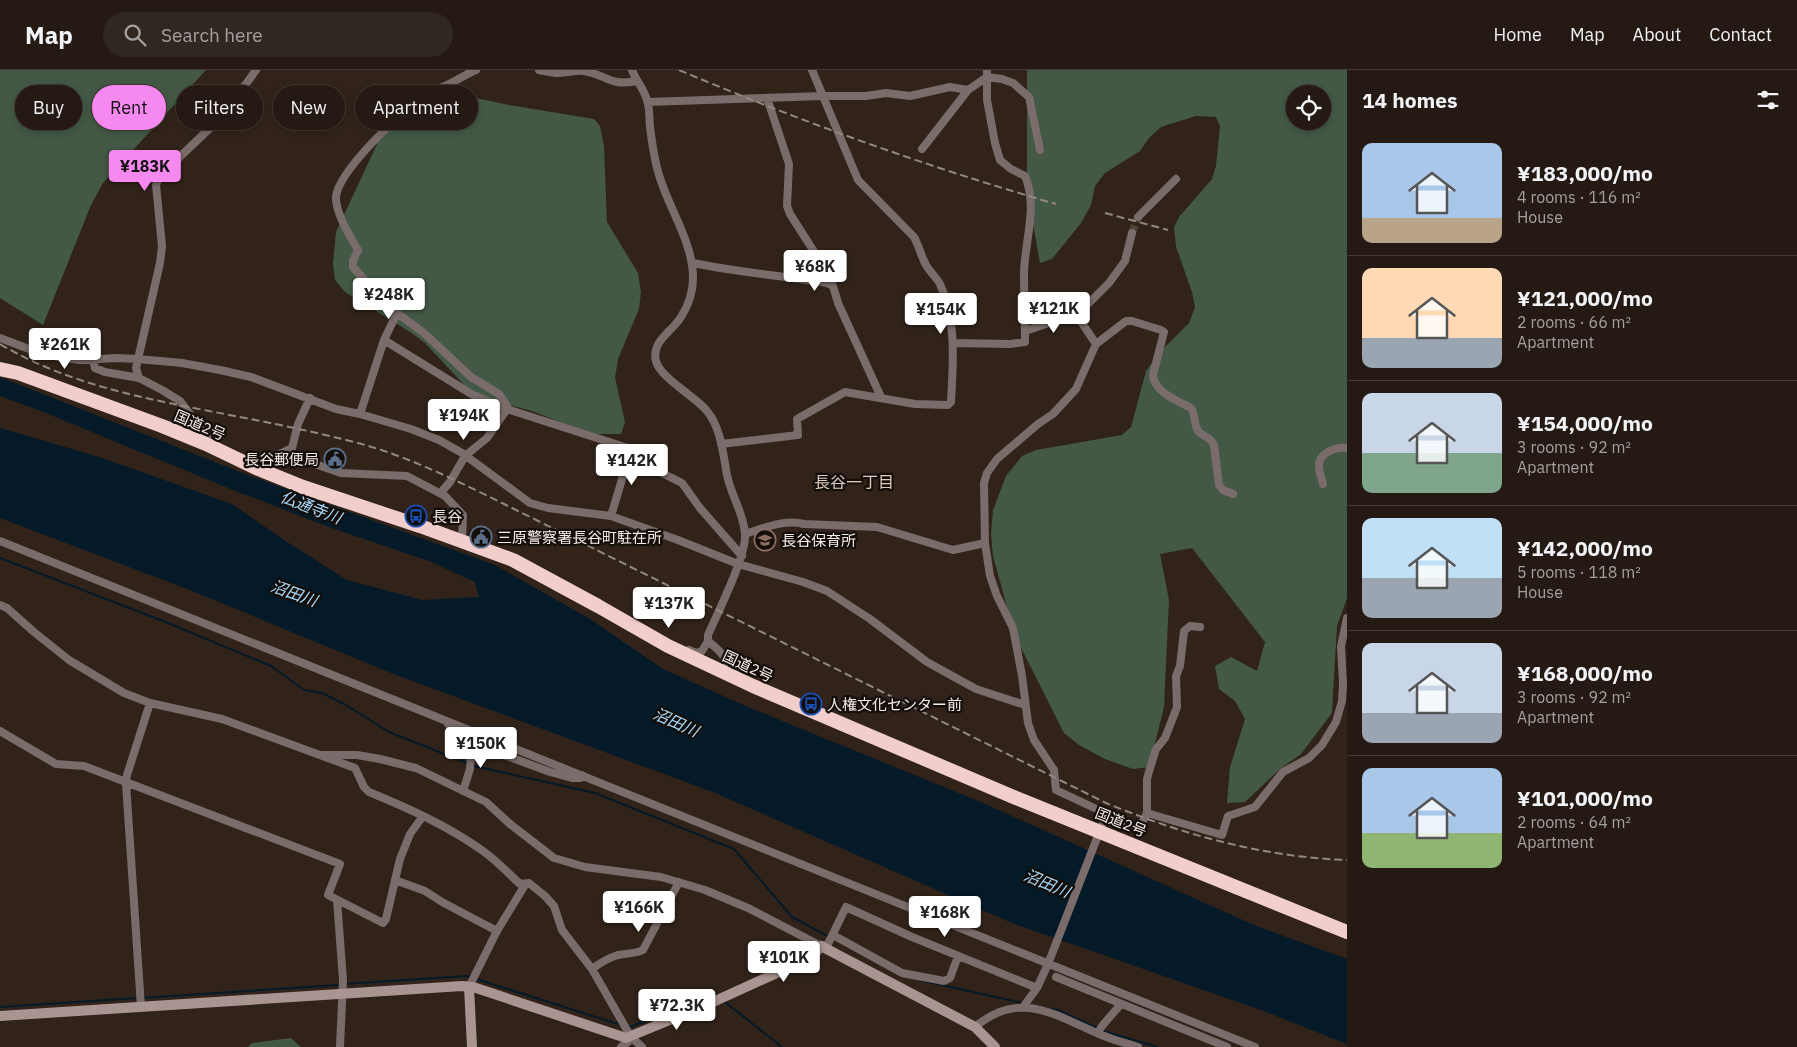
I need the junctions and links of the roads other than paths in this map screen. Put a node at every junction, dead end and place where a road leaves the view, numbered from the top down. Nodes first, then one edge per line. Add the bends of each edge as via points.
1 (256, 70) edge
2 (476, 70) edge
3 (539, 70) edge
4 (632, 70) edge
5 (812, 70) edge
6 (987, 74) edge
7 (636, 81) junction
8 (968, 90) junction
9 (823, 96) junction
10 (767, 98) junction
11 (648, 102) junction
12 (922, 148) dead end
13 (1040, 150) dead end
14 (1176, 179) dead end
15 (1138, 217) tunnel mouth
16 (1132, 233) tunnel mouth
17 (693, 263) junction
18 (833, 286) junction
19 (397, 313) junction
20 (1076, 314) junction
21 (1025, 331) junction
22 (0, 338) edge
23 (384, 340) junction
24 (954, 343) junction
25 (1096, 344) junction
26 (138, 359) junction
27 (93, 360) junction
28 (0, 369) edge
29 (138, 378) junction
30 (881, 397) junction
31 (310, 398) junction
32 (507, 409) junction
33 (360, 414) junction
34 (206, 444) junction
35 (721, 444) junction
36 (1347, 448) edge
37 (631, 449) junction
38 (465, 456) junction
39 (268, 459) junction
40 (256, 468) junction
41 (1323, 484) dead end
42 (424, 485) junction
43 (443, 490) junction
44 (1233, 494) dead end
45 (452, 502) junction
46 (611, 516) junction
47 (745, 534) junction
48 (0, 541) edge
49 (462, 541) junction
50 (986, 543) junction
51 (740, 560) junction
52 (0, 605) edge
53 (1347, 618) edge
54 (1200, 627) dead end
55 (648, 635) junction
56 (708, 641) junction
57 (722, 672) junction
58 (150, 704) junction
59 (1025, 705) junction
60 (446, 720) junction
61 (0, 731) edge
62 (472, 743) junction
63 (322, 756) junction
64 (582, 775) junction
65 (126, 783) junction
66 (463, 790) junction
67 (1147, 813) junction
68 (1106, 815) junction
69 (424, 816) junction
70 (1098, 835) junction
71 (395, 880) junction
72 (679, 882) junction
73 (526, 884) junction
74 (336, 900) junction
75 (497, 931) junction
76 (1347, 932) edge
77 (833, 935) junction
78 (825, 945) junction
79 (958, 956) junction
80 (1048, 962) junction
81 (592, 969) junction
82 (1056, 977) dead end
83 (470, 985) junction
84 (1037, 988) junction
85 (343, 994) junction
86 (1121, 1004) junction
87 (141, 1007) junction
88 (1023, 1008) junction
89 (0, 1016) edge
90 (975, 1027) junction
91 (1098, 1034) junction
92 (631, 1037) junction
93 (1221, 1046) edge
94 (340, 1047) edge
95 (472, 1047) edge
96 (621, 1047) edge
97 (642, 1047) edge
98 (995, 1047) edge
99 (1138, 1047) edge
100 (1255, 1047) edge

1 - 26 street via 209,129 159,178 156,185 162,246
2 - 19 street via 427,93 410,106 375,140 339,185 338,207 358,250 353,267
3 - 7 street via 558,73 581,71 624,84
4 - 7 street
5 - 9 street
6 - 8 street
6 - 13 street via 1012,83 1029,97
6 - 21 street via 987,100 1000,160 1025,176 1029,186 1031,208 1024,272
7 - 11 street
8 - 9 street via 950,87 910,96 886,92 866,96
8 - 12 street
9 - 10 street
9 - 24 street via 858,180 919,245 948,306
10 - 11 street
10 - 18 street via 789,164 790,214
11 - 17 street via 655,163
14 - 15 street
16 - 20 street via 1125,261 1109,284
17 - 18 street
17 - 35 street via 687,306 656,348 656,362 662,372 703,405 712,417
18 - 30 street
19 - 23 street
19 - 32 street via 471,376 499,394
20 - 21 street
20 - 25 street
21 - 24 street via 1025,342
22 - 27 street via 37,352
23 - 32 street via 473,395
23 - 33 street
24 - 30 street via 951,402 948,405 915,404
25 - 44 street via 1126,321 1164,332 1153,380 1170,398 1194,412 1197,429 1213,441 1219,485
25 - 50 street via 1076,389 1064,404 998,459 987,473 984,483
26 - 27 street
26 - 29 street
26 - 31 street via 182,363 251,377
27 - 29 street via 95,368 105,372
28 - 34 highway, 国道2号
29 - 34 street via 180,401 207,436
30 - 35 street via 845,392 797,419 798,435
31 - 33 street via 336,409
31 - 39 street via 292,448
32 - 37 street
32 - 38 street via 487,438
33 - 38 street via 411,428
34 - 40 highway, 国道2号
35 - 47 street via 728,480
36 - 41 street via 1327,452 1320,460
37 - 46 street
37 - 51 street via 654,469 682,484
38 - 43 street
38 - 46 street via 530,503
39 - 40 street via 261,459
39 - 42 street via 303,460 341,474 407,476
40 - 49 highway, 国道2号
42 - 43 street via 431,484
42 - 45 street
43 - 45 street
45 - 49 street via 463,515
46 - 51 street
47 - 50 street via 796,522 877,527 953,550
47 - 51 street
48 - 60 street
49 - 55 highway, 国道2号 via 512,560
50 - 59 street via 990,576 1013,628
51 - 56 street
51 - 59 street via 827,591 927,662 976,689
52 - 58 street via 69,660 124,694
53 - 67 street via 1341,646 1342,702 1336,722 1310,758 1283,772 1255,807 1228,816 1222,835
54 - 67 street via 1190,626 1184,631 1176,676 1177,707 1150,768
55 - 56 street via 650,632 696,653 702,651
55 - 57 highway, 国道2号
56 - 57 street via 724,656
57 - 70 highway, 国道2号
58 - 63 street via 222,719
58 - 65 street
59 - 68 street via 1034,740 1054,770 1056,790
60 - 62 street
60 - 64 street
61 - 65 street via 56,764 84,766
62 - 64 street via 550,772 572,778 581,778
62 - 66 street via 470,770
63 - 66 street via 357,755 380,759 416,768
63 - 69 street via 355,768 370,792
64 - 80 street
65 - 74 street via 340,864 328,894
65 - 87 street
66 - 72 street via 486,802 554,858 585,867
67 - 68 street via 1137,828
68 - 70 street
69 - 71 street via 410,834
69 - 73 street via 484,851 520,884
70 - 76 highway, 国道2号
70 - 80 street
71 - 74 street via 383,923
71 - 75 street via 425,891
72 - 78 street via 748,908
72 - 81 street via 643,950 605,959
73 - 75 street
73 - 81 street via 546,896 554,906 562,930
74 - 85 street
75 - 83 street
77 - 78 street
77 - 79 street via 902,973 944,981 950,978
77 - 79 street via 846,906
78 - 90 street
78 - 92 street via 812,957
79 - 84 street
80 - 84 street
80 - 100 street
81 - 92 street
82 - 86 street
83 - 85 street
83 - 92 street
83 - 95 street
84 - 88 street
85 - 87 street
85 - 94 street
86 - 91 street
86 - 93 street
87 - 89 street
88 - 90 street via 1004,1009
88 - 91 street via 1043,1010
90 - 98 street
91 - 99 street
92 - 96 street
92 - 97 street

